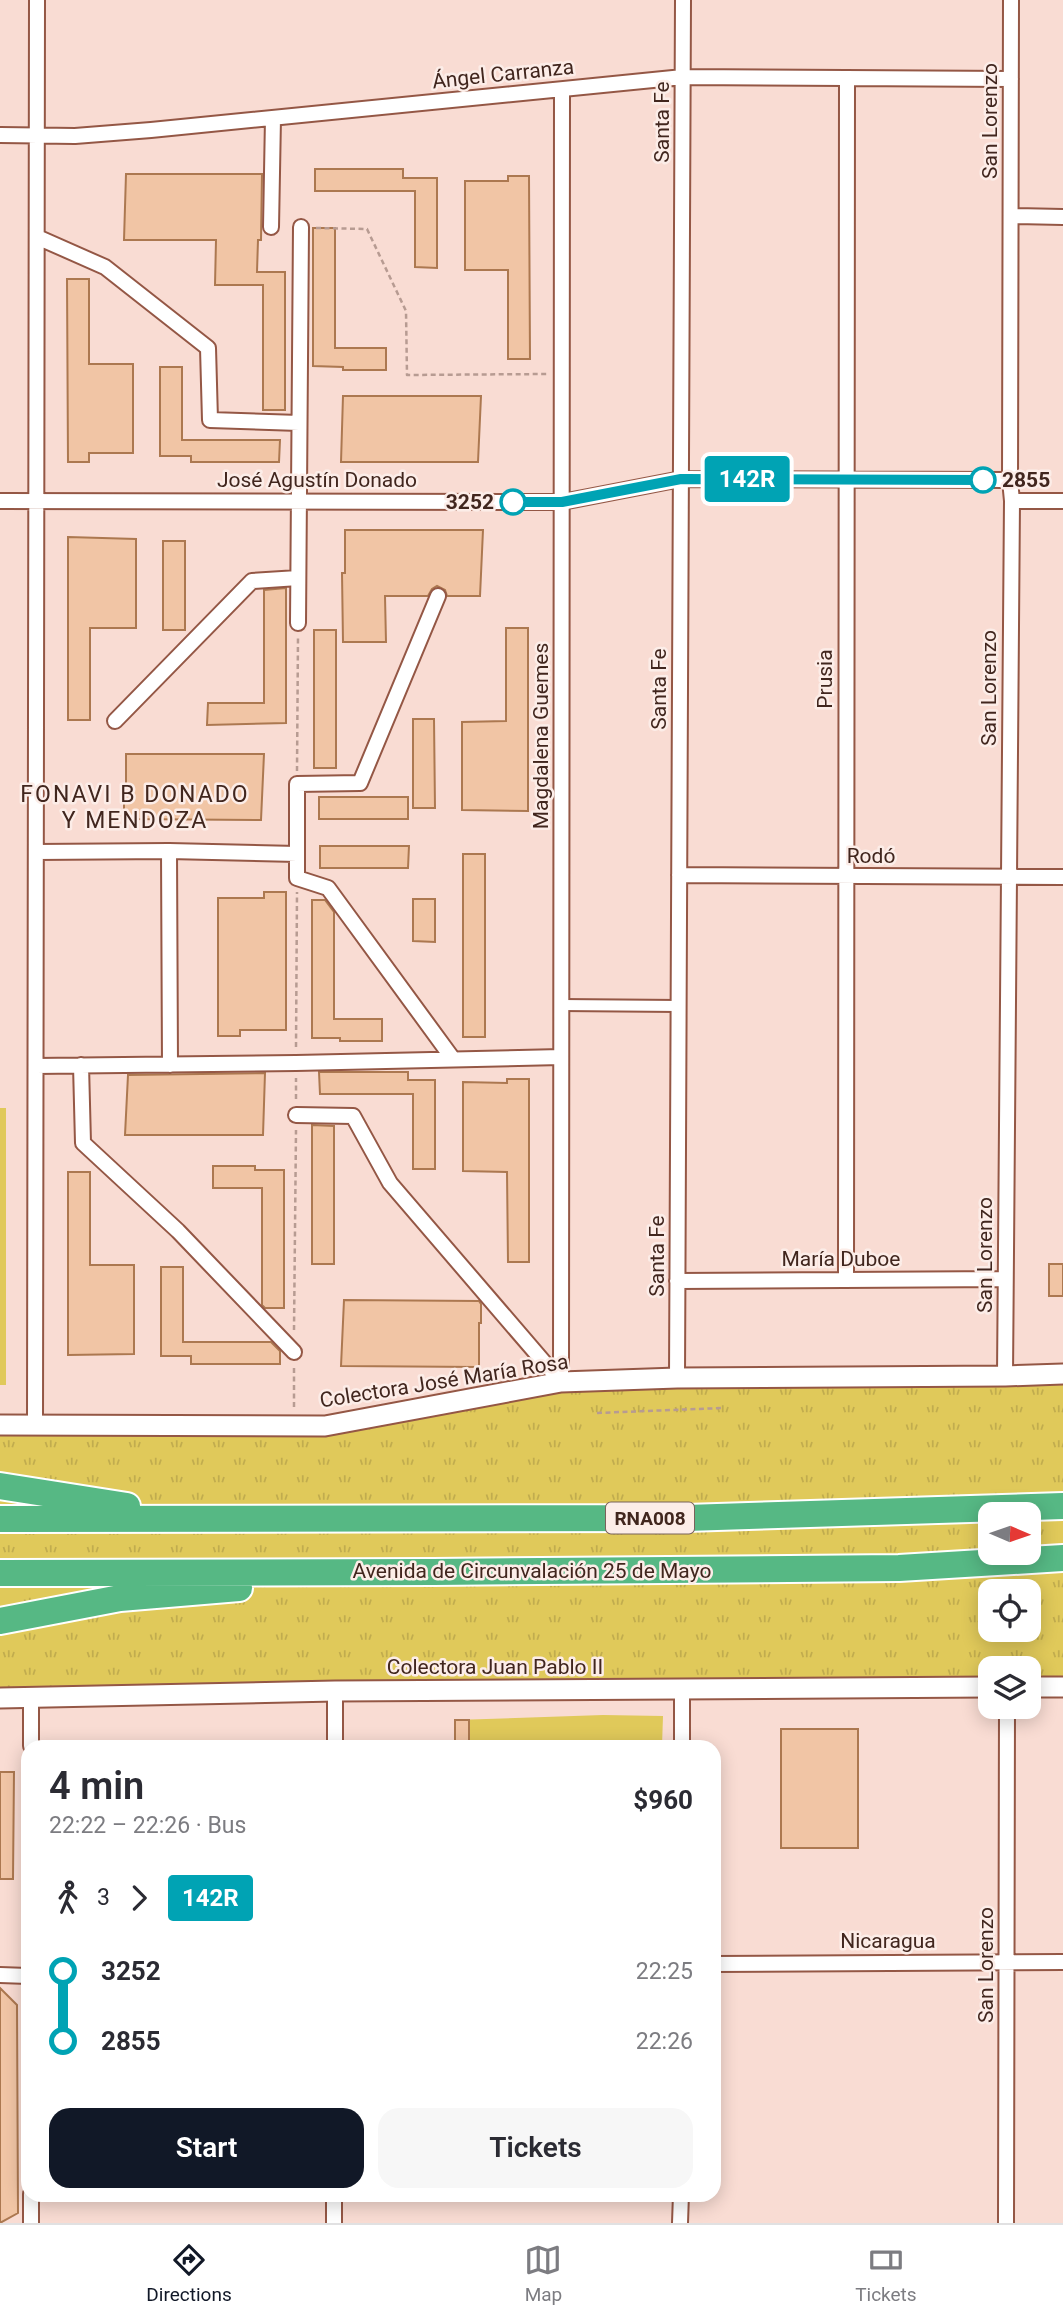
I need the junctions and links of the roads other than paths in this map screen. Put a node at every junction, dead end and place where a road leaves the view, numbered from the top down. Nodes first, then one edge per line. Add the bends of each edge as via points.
1 (37, 0) edge
2 (683, 0) edge
3 (1011, 0) edge
4 (683, 77) junction
5 (847, 78) junction
6 (1011, 79) junction
7 (562, 90) junction
8 (273, 118) junction
9 (0, 135) edge
10 (37, 135) junction
11 (1011, 216) junction
12 (1063, 216) edge
13 (271, 227) dead end
14 (301, 228) road end
15 (37, 237) junction
16 (299, 423) junction
17 (681, 479) junction
18 (847, 479) junction
19 (1010, 480) junction
20 (0, 501) edge
21 (36, 501) junction
22 (298, 501) junction
23 (1012, 501) junction
24 (1063, 501) edge
25 (562, 502) junction
26 (298, 578) junction
27 (438, 596) dead end
28 (298, 623) road end
29 (115, 721) dead end
30 (169, 851) junction
31 (36, 852) junction
32 (297, 854) junction
33 (679, 875) junction
34 (1009, 876) junction
35 (846, 877) junction
36 (1063, 877) edge
37 (561, 1005) junction
38 (679, 1006) junction
39 (561, 1057) junction
40 (453, 1059) junction
41 (81, 1065) junction
42 (170, 1065) junction
43 (36, 1066) junction
44 (296, 1115) road end
45 (1005, 1279) junction
46 (846, 1280) junction
47 (677, 1281) junction
48 (294, 1352) road end
49 (1063, 1374) edge
50 (1005, 1377) junction
51 (677, 1378) junction
52 (561, 1382) junction
53 (0, 1425) edge
54 (35, 1425) junction
55 (0, 1486) edge
56 (1063, 1506) edge
57 (0, 1519) edge
58 (236, 1519) junction
59 (1063, 1559) edge
60 (433, 1572) junction
61 (0, 1573) edge
62 (0, 1620) edge
63 (978, 1687) edge
64 (1041, 1687) edge
65 (1063, 1687) edge
66 (682, 1690) junction
67 (335, 1691) junction
68 (31, 1697) junction
69 (0, 1698) edge
70 (1007, 1719) edge
71 (31, 1740) edge
72 (335, 1740) edge
73 (682, 1740) edge
74 (1007, 1961) junction
75 (1063, 1962) edge
76 (721, 1964) edge
77 (0, 1976) edge
78 (21, 1976) edge
79 (31, 2202) edge
80 (334, 2202) edge
81 (681, 2202) edge
82 (31, 2223) edge
83 (334, 2223) edge
84 (680, 2223) edge
85 (1006, 2223) edge

1 - 10 street
2 - 4 street, Santa Fe
3 - 6 street, San Lorenzo
4 - 5 street, Ángel Carranza
4 - 7 street, Ángel Carranza
4 - 17 street, Santa Fe
5 - 6 street, Ángel Carranza
5 - 18 street, Prusia
6 - 11 street, San Lorenzo
7 - 8 street, Ángel Carranza
7 - 25 street, Magdalena Guemes
8 - 10 street, Ángel Carranza via 75,136
8 - 13 street
9 - 10 street, Ángel Carranza
10 - 15 street
11 - 12 street
11 - 19 street, San Lorenzo
14 - 16 street
15 - 16 street via 105,267 208,348 210,420
15 - 21 street
16 - 22 street
17 - 18 street, José Agustín Donado
17 - 25 street, José Agustín Donado
17 - 33 street, Santa Fe
18 - 19 street, José Agustín Donado
18 - 35 street, Prusia
19 - 23 street, San Lorenzo
20 - 21 street, José Agustín Donado
21 - 22 street, José Agustín Donado
21 - 31 street
22 - 25 street, José Agustín Donado
22 - 26 street
23 - 24 street
23 - 34 street, San Lorenzo
25 - 37 street, Magdalena Guemes
26 - 28 street
26 - 29 street via 252,581
27 - 32 street via 360,783 297,784
30 - 31 street
30 - 32 street
30 - 42 street
31 - 43 street
32 - 40 street via 297,878 328,888
33 - 35 street, Rodó
33 - 38 street, Santa Fe
34 - 35 street, Rodó
34 - 36 street, Rodó
34 - 45 street, San Lorenzo
35 - 46 street, Prusia
37 - 38 street
37 - 39 street, Magdalena Guemes
38 - 47 street, Santa Fe
39 - 40 street
39 - 52 street, Magdalena Guemes
40 - 42 street
41 - 42 street
41 - 43 street
41 - 48 street via 83,1143 178,1231
43 - 54 street
44 - 52 street via 353,1116 390,1184
45 - 46 street, María Duboe
45 - 50 street, San Lorenzo
46 - 47 street, María Duboe
47 - 51 street, Santa Fe
49 - 50 main road, Colectora José María Rosa
50 - 51 main road, Colectora José María Rosa
51 - 52 main road, Colectora José María Rosa
52 - 54 main road, Colectora José María Rosa via 325,1426
53 - 54 main road, Colectora José María Rosa
55 - 58 highway
56 - 58 highway, RNA008 via 686,1518
57 - 58 highway, RNA008
59 - 60 highway, Avenida de Circunvalación 25 de Mayo via 899,1568
60 - 61 highway, Avenida de Circunvalación 25 de Mayo
60 - 62 highway via 120,1598
63 - 66 main road, Colectora Juan Pablo II
64 - 65 main road
66 - 67 main road, Colectora Juan Pablo II
66 - 73 street
67 - 68 main road, Colectora Juan Pablo II
67 - 72 street
68 - 69 main road, Colectora Juan Pablo II
68 - 71 street
70 - 74 street, San Lorenzo
74 - 75 street, Nicaragua
74 - 76 street, Nicaragua
74 - 85 street, San Lorenzo
77 - 78 street
79 - 82 street
80 - 83 street
81 - 84 street

